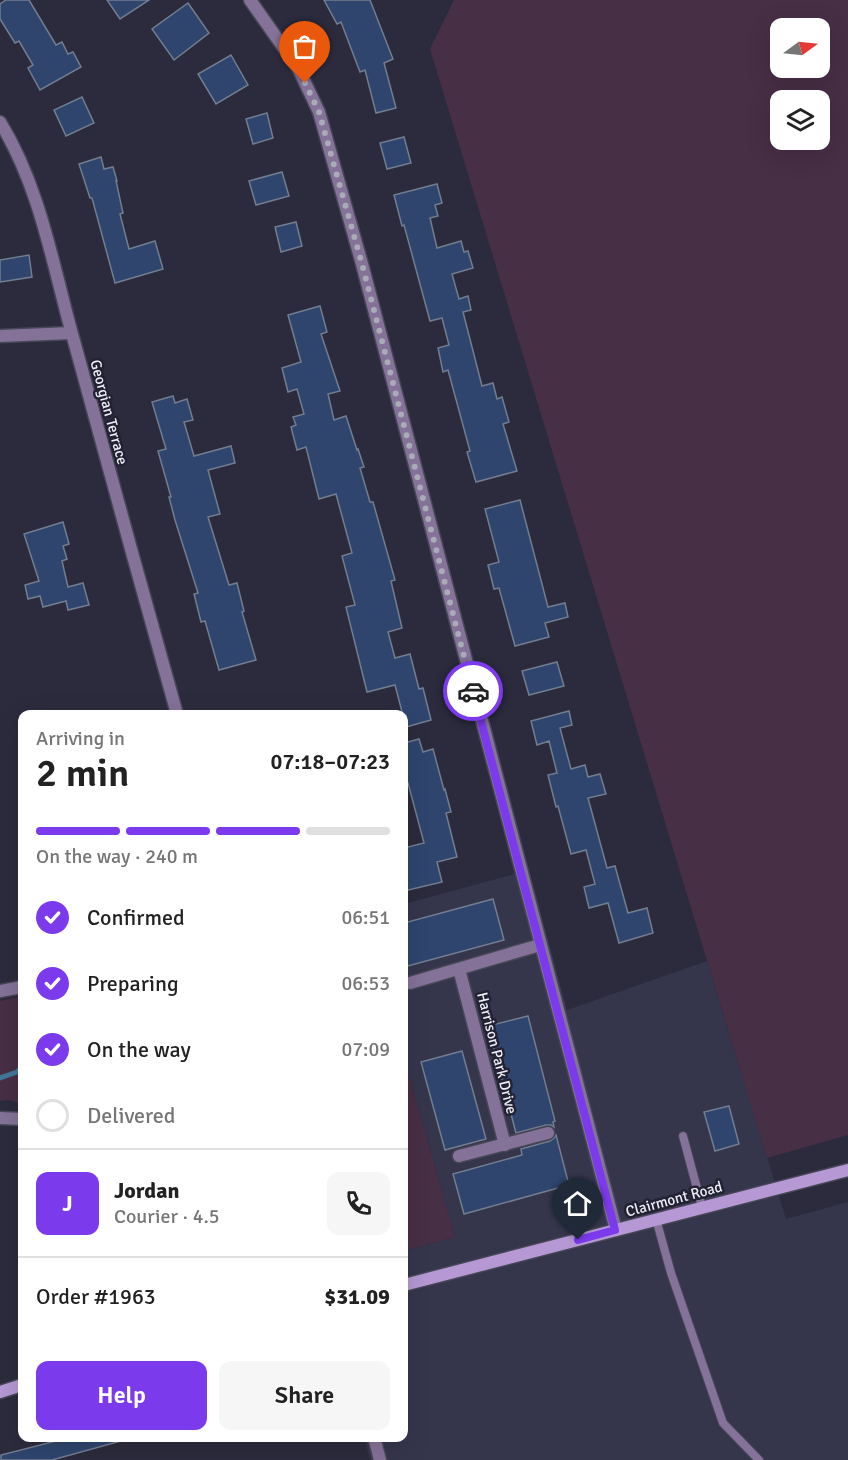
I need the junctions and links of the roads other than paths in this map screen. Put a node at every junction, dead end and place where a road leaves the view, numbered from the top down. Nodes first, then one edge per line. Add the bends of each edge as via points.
1 (250, 0) edge
2 (0, 122) edge
3 (71, 333) junction
4 (0, 336) edge
5 (176, 710) edge
6 (540, 945) junction
7 (459, 969) junction
8 (410, 983) dead end
9 (18, 988) edge
10 (0, 991) edge
11 (0, 1118) edge
12 (18, 1119) edge
13 (548, 1133) dead end
14 (683, 1136) dead end
15 (505, 1145) junction
16 (459, 1156) dead end
17 (848, 1170) edge
18 (702, 1208) junction
19 (656, 1219) junction
20 (615, 1230) junction
21 (408, 1284) edge
22 (18, 1387) edge
23 (0, 1392) edge
24 (375, 1442) edge
25 (380, 1460) edge
26 (759, 1460) edge

1 - 6 street via 298,68 319,112
2 - 3 street, Georgian Terrace via 13,143 42,217
3 - 4 street
3 - 5 street, Georgian Terrace
6 - 7 street
6 - 20 street
7 - 8 street
7 - 15 street, Harrison Park Drive
9 - 10 street
11 - 12 street
13 - 15 street
14 - 18 lane
15 - 16 street
17 - 18 main road, Clairmont Road
18 - 19 main road, Clairmont Road
19 - 20 main road, Clairmont Road
19 - 26 lane via 723,1423
20 - 21 main road, Clairmont Road
22 - 23 main road
24 - 25 street

